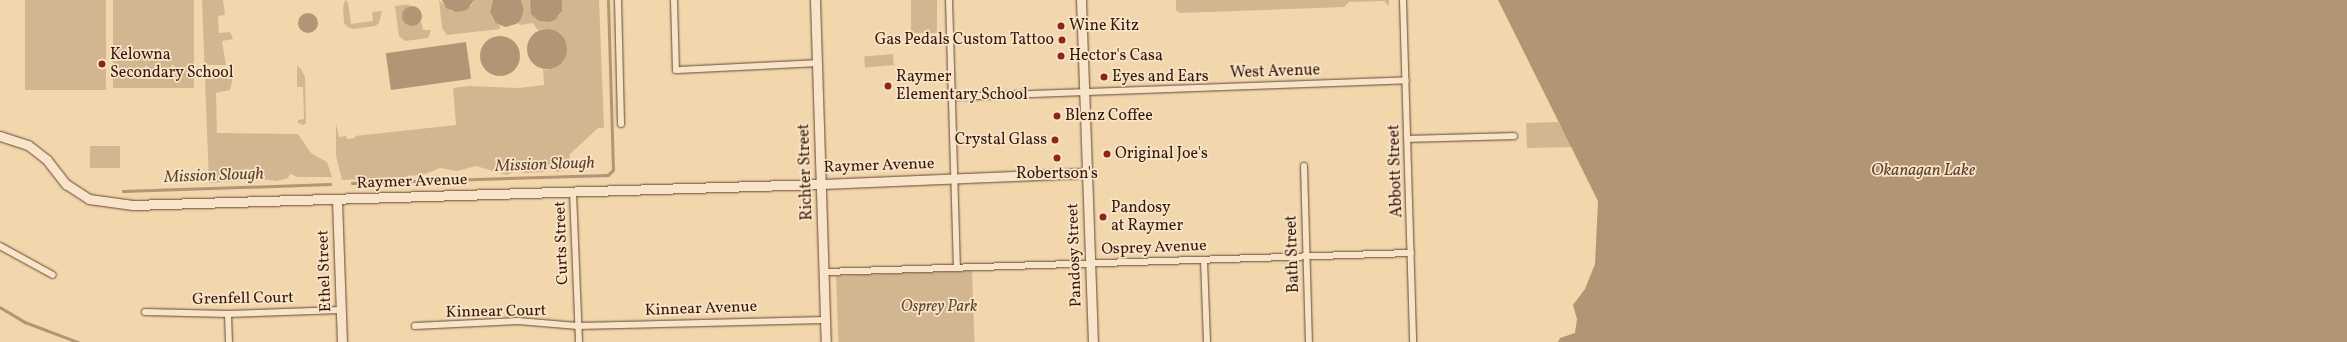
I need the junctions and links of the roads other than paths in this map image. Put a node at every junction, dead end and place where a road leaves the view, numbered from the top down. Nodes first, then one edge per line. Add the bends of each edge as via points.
1 (618, 0) edge
2 (674, 0) edge
3 (815, 0) edge
4 (949, 0) edge
5 (1081, 0) edge
6 (1403, 0) edge
7 (817, 63) junction
8 (1406, 80) junction
9 (1084, 92) junction
10 (953, 97) junction
11 (621, 124) dead end
12 (0, 136) edge
13 (1514, 136) dead end
14 (1408, 139) junction
15 (1304, 166) dead end
16 (1087, 173) junction
17 (955, 178) junction
18 (821, 184) junction
19 (573, 192) junction
20 (337, 200) junction
21 (0, 246) edge
22 (1411, 253) junction
23 (1306, 257) junction
24 (1204, 260) junction
25 (1090, 263) junction
26 (957, 267) junction
27 (825, 272) junction
28 (54, 275) dead end
29 (341, 310) junction
30 (145, 312) dead end
31 (228, 314) junction
32 (825, 320) junction
33 (415, 326) dead end
34 (578, 326) junction
35 (229, 342) edge
36 (342, 342) edge
37 (579, 342) edge
38 (826, 342) edge
39 (1093, 342) edge
40 (1208, 342) edge
41 (1309, 342) edge
42 (1414, 342) edge

1 - 11 street
2 - 7 street via 676,70
3 - 7 street, Richter Street
4 - 10 street
5 - 9 street, Pandosy Street
6 - 8 street, Abbott Street
7 - 18 street, Richter Street
8 - 9 street, West Avenue
8 - 14 street, Abbott Street
9 - 10 street, West Avenue
9 - 16 street, Pandosy Street
10 - 17 street
12 - 20 street, Raymer Avenue via 28,145 48,160 66,184 89,199 134,205
13 - 14 street
14 - 22 street, Abbott Street
15 - 23 street, Bath Street
16 - 17 street, Raymer Avenue
16 - 25 street, Pandosy Street
17 - 18 street, Raymer Avenue
17 - 26 street
18 - 19 street, Raymer Avenue
18 - 27 street, Richter Street
19 - 20 street, Raymer Avenue
19 - 34 street, Curts Street
20 - 29 street, Ethel Street
21 - 28 street
22 - 23 street, Osprey Avenue
22 - 42 street, Abbott Street
23 - 24 street, Osprey Avenue
23 - 41 street, Bath Street
24 - 25 street, Osprey Avenue
24 - 40 street
25 - 26 street, Osprey Avenue
25 - 39 street, Pandosy Street
26 - 27 street, Osprey Avenue
27 - 32 street, Richter Street
29 - 31 street, Grenfell Court
29 - 36 street, Ethel Street
30 - 31 street, Grenfell Court
31 - 35 street
32 - 34 street, Kinnear Avenue
32 - 38 street, Richter Street
33 - 34 street, Kinnear Court via 518,321
34 - 37 street, Curts Street

